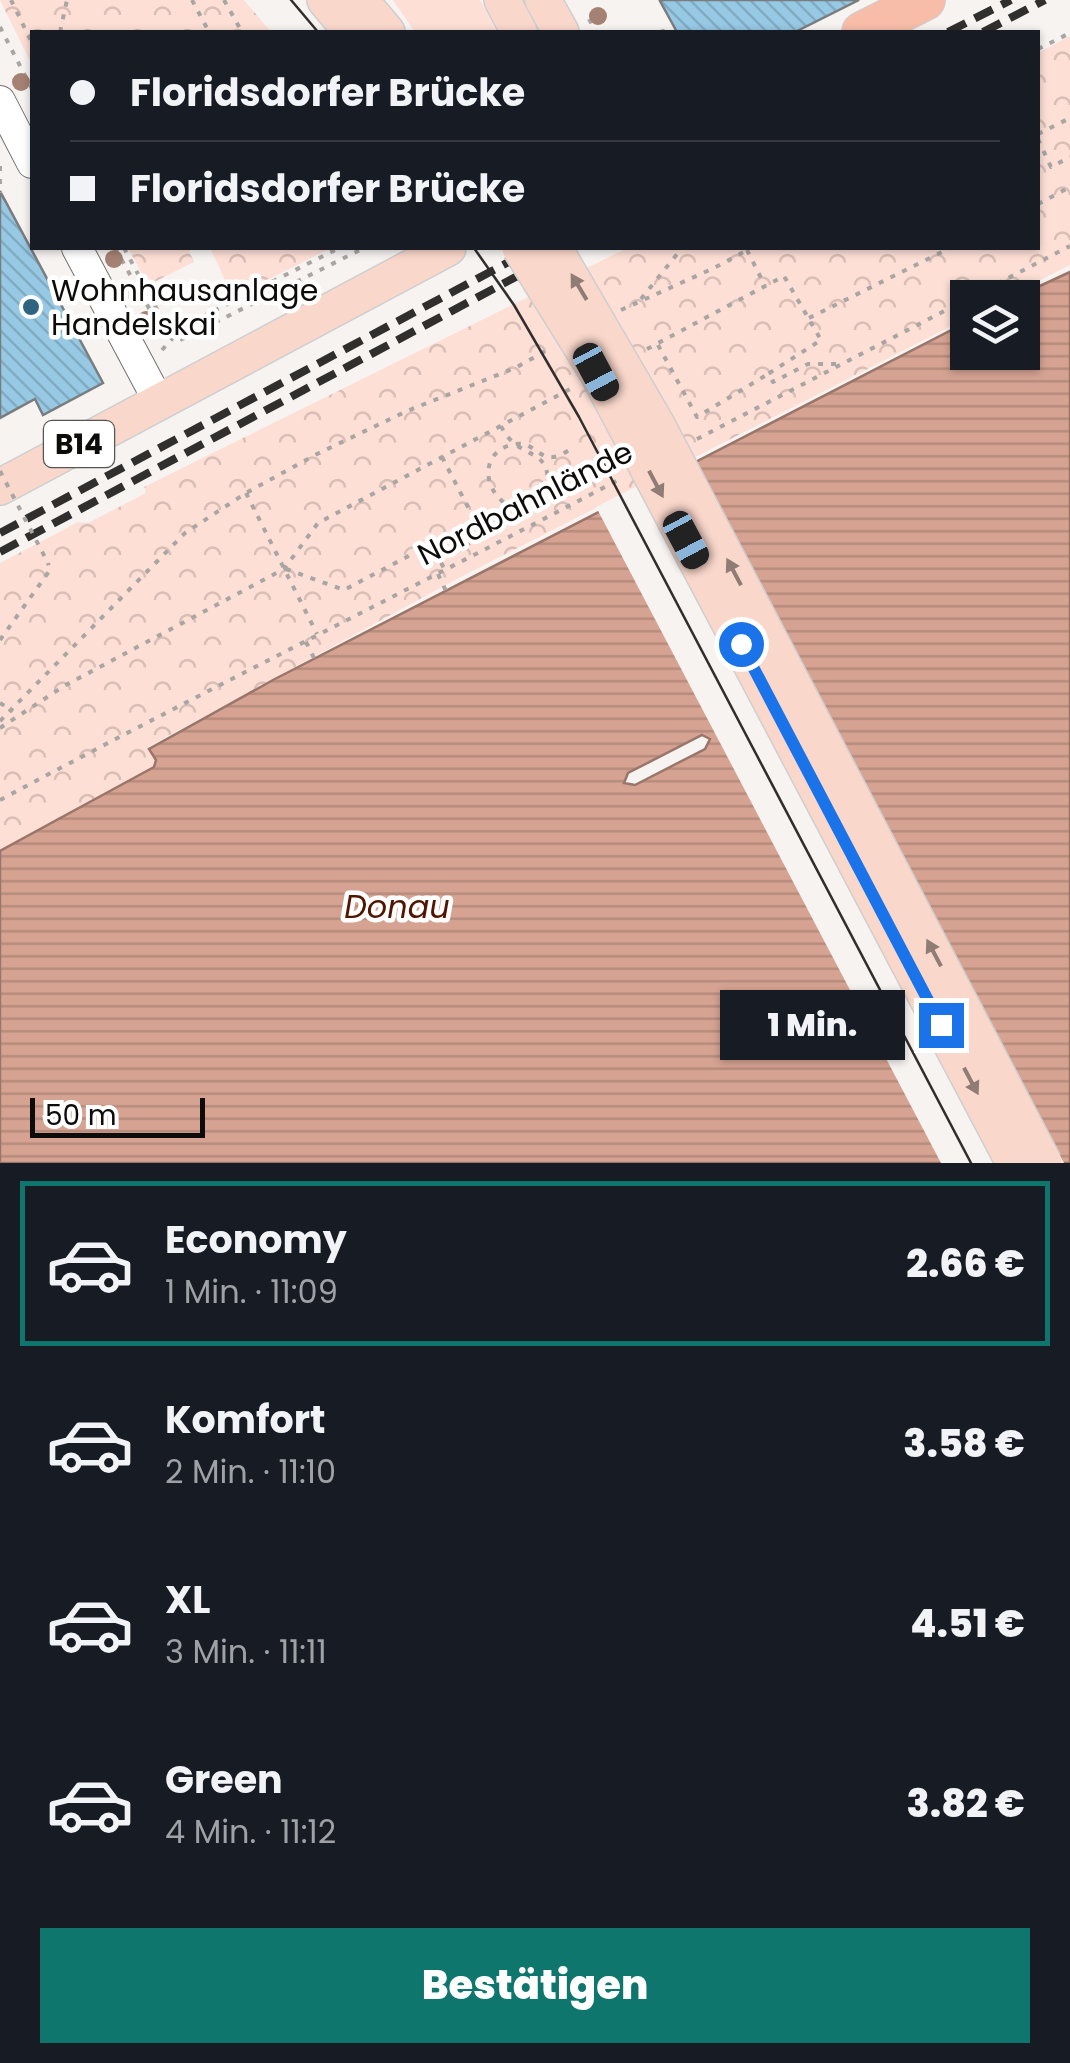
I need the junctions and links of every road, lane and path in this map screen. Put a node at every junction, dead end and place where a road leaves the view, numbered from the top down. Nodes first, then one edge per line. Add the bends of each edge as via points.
1 (10, 0) edge
2 (67, 0) edge
3 (192, 0) edge
4 (224, 0) edge
5 (325, 0) edge
6 (360, 0) edge
7 (502, 0) edge
8 (544, 0) edge
9 (925, 0) edge
10 (0, 27) edge
11 (60, 30) edge
12 (209, 30) edge
13 (241, 30) edge
14 (350, 30) edge
15 (386, 30) edge
16 (518, 30) edge
17 (560, 30) edge
18 (866, 30) edge
19 (1070, 32) edge
20 (30, 39) edge
21 (1040, 48) edge
22 (30, 85) edge
23 (0, 101) edge
24 (1070, 118) edge
25 (1040, 135) edge
26 (1040, 141) edge
27 (1070, 157) edge
28 (30, 159) edge
29 (0, 166) edge
30 (1070, 187) edge
31 (0, 193) edge
32 (1040, 203) edge
33 (1070, 246) edge
34 (79, 250) edge
35 (116, 250) edge
36 (125, 250) edge
37 (335, 250) edge
38 (349, 250) edge
39 (360, 250) edge
40 (444, 250) edge
41 (521, 250) edge
42 (555, 250) edge
43 (680, 250) edge
44 (746, 250) edge
45 (750, 250) edge
46 (946, 250) edge
47 (351, 254) junction
48 (765, 286) junction
49 (641, 299) junction
50 (610, 316) dead end
51 (809, 318) junction
52 (562, 342) dead end
53 (657, 344) junction
54 (640, 353) dead end
55 (840, 364) junction
56 (768, 374) junction
57 (588, 380) dead end
58 (159, 402) junction
59 (501, 426) junction
60 (686, 445) dead end
61 (575, 447) dead end
62 (442, 458) junction
63 (0, 470) edge
64 (634, 472) dead end
65 (0, 488) edge
66 (246, 493) junction
67 (475, 521) junction
68 (284, 568) junction
69 (446, 570) junction
70 (438, 574) junction
71 (446, 591) dead end
72 (317, 634) junction
73 (0, 640) edge
74 (304, 640) junction
75 (315, 660) dead end
76 (0, 703) edge
77 (13, 711) junction
78 (0, 725) edge
79 (0, 800) edge
80 (1014, 1163) edge
81 (1044, 1163) edge

1 - 20 path
2 - 11 path
3 - 12 path
4 - 13 path
5 - 14 main road
6 - 15 main road
7 - 16 main road
8 - 17 main road
9 - 18 highway
10 - 22 path
19 - 21 path
23 - 28 street
24 - 25 path
26 - 27 path via 1050,167
29 - 31 path
30 - 32 path
33 - 55 path
34 - 58 street
35 - 47 path via 162,333 178,341
36 - 37 path via 174,331
38 - 47 path
39 - 47 path
40 - 58 main road, B14
41 -> 80 main road, bridge via 632,437
81 -> 42 main road, bridge via 656,423
43 - 49 path
44 - 49 path
45 - 48 path
46 - 51 path
48 - 51 path via 784,276
48 - 53 path
49 - 50 path
51 - 56 path via 821,340
52 - 66 path
53 - 54 path
53 - 56 path via 696,417
55 - 56 path via 808,364 773,382
55 - 60 path
57 - 59 path
58 - 65 main road, B14
59 - 61 path, bridge via 514,447 548,469 541,499 528,506 506,504 489,486 487,472 502,449 514,444 525,444 554,458
59 - 62 path
62 - 67 path
62 - 68 path via 318,523
63 - 73 path, bridge via 50,570
64 - 69 path, Nordbahnlände
66 - 68 path
66 - 77 path via 185,533
67 - 68 path via 344,590
67 - 69 path via 483,536 439,559
68 - 72 path
68 - 78 path
69 - 70 path, Nordbahnlände
70 - 71 path
70 - 72 path, Nordbahnlände
72 - 74 path, Nordbahnlände
74 - 75 path
74 - 79 path, Nordbahnlände
76 - 77 path
77 - 78 path

